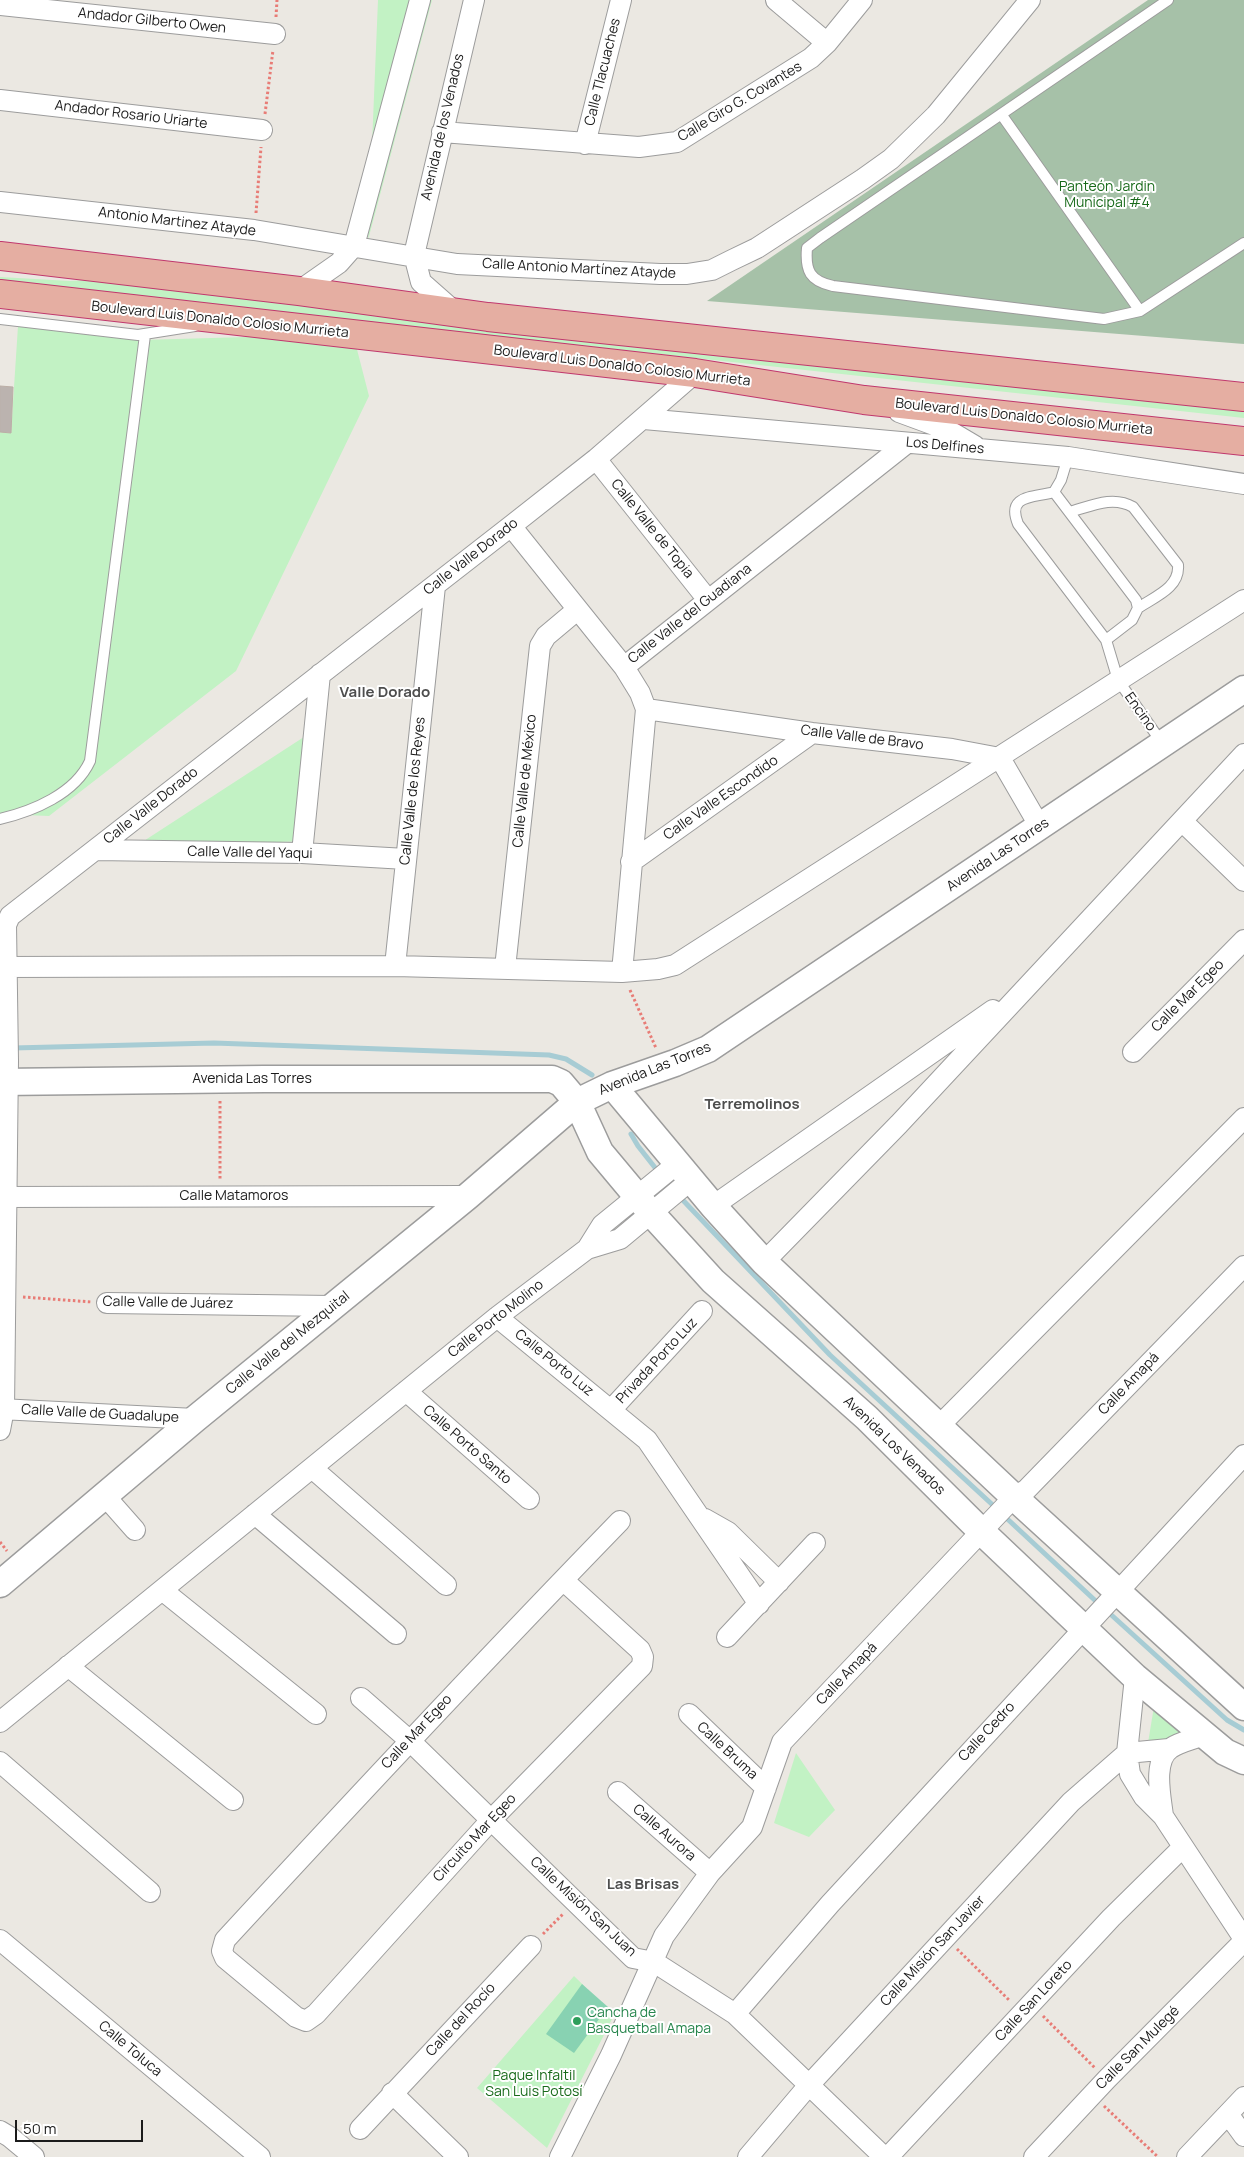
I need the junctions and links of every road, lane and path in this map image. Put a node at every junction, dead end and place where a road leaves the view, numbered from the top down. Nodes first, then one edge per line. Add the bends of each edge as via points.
1 (420, 0) edge
2 (474, 0) edge
3 (621, 0) edge
4 (776, 0) edge
5 (862, 0) edge
6 (1030, 0) edge
7 (1168, 0) edge
8 (0, 5) edge
9 (275, 34) dead end
10 (827, 43) junction
11 (0, 100) edge
12 (1001, 114) junction
13 (262, 130) dead end
14 (442, 132) junction
15 (586, 144) junction
16 (0, 202) edge
17 (1244, 243) edge
18 (354, 246) junction
19 (414, 255) junction
20 (0, 256) edge
21 (299, 291) junction
22 (0, 294) edge
23 (1140, 311) junction
24 (455, 313) junction
25 (0, 319) edge
26 (228, 321) junction
27 (145, 334) junction
28 (695, 374) junction
29 (1244, 397) edge
30 (864, 400) junction
31 (644, 419) junction
32 (1244, 441) edge
33 (907, 442) junction
34 (982, 449) junction
35 (1068, 457) junction
36 (596, 459) junction
37 (1244, 484) edge
38 (1054, 492) junction
39 (1070, 512) junction
40 (511, 526) junction
41 (435, 586) junction
42 (708, 600) junction
43 (1244, 600) edge
44 (1138, 608) junction
45 (577, 610) junction
46 (1106, 640) junction
47 (624, 667) junction
48 (320, 674) junction
49 (1118, 680) junction
50 (1244, 689) edge
51 (646, 708) junction
52 (812, 733) junction
53 (1162, 744) junction
54 (1244, 754) edge
55 (1000, 758) junction
56 (0, 819) edge
57 (1182, 821) junction
58 (1040, 827) junction
59 (95, 850) junction
60 (302, 853) junction
61 (406, 859) junction
62 (630, 862) junction
63 (1244, 881) edge
64 (1244, 940) edge
65 (395, 966) junction
66 (4, 967) edge
67 (505, 968) junction
68 (622, 972) junction
69 (1029, 985) junction
70 (1133, 1052) dead end
71 (665, 1066) junction
72 (5, 1075) edge
73 (220, 1079) junction
74 (612, 1084) junction
75 (577, 1102) junction
76 (1244, 1118) edge
77 (679, 1176) junction
78 (220, 1195) junction
79 (468, 1196) junction
80 (3, 1197) edge
81 (651, 1199) junction
82 (714, 1206) junction
83 (764, 1262) junction
84 (1244, 1266) edge
85 (3, 1302) edge
86 (107, 1303) joint
87 (332, 1306) junction
88 (702, 1311) dead end
89 (497, 1317) junction
90 (406, 1391) junction
91 (2, 1409) edge
92 (611, 1410) junction
93 (195, 1419) junction
94 (939, 1426) junction
95 (0, 1430) edge
96 (1244, 1455) edge
97 (312, 1468) junction
98 (105, 1496) junction
99 (529, 1499) dead end
100 (255, 1514) junction
101 (998, 1514) junction
102 (700, 1516) junction
103 (620, 1521) dead end
104 (135, 1530) dead end
105 (815, 1543) dead end
106 (563, 1580) junction
107 (779, 1582) junction
108 (0, 1584) edge
109 (446, 1585) dead end
110 (162, 1590) junction
111 (759, 1604) junction
112 (1102, 1609) junction
113 (396, 1634) dead end
114 (727, 1637) dead end
115 (68, 1666) junction
116 (1135, 1677) junction
117 (362, 1698) dead end
118 (1244, 1707) edge
119 (316, 1714) dead end
120 (689, 1714) dead end
121 (0, 1722) edge
122 (1204, 1736) junction
123 (409, 1740) junction
124 (1170, 1749) junction
125 (1127, 1753) junction
126 (0, 1762) edge
127 (1244, 1762) edge
128 (766, 1788) junction
129 (618, 1792) dead end
130 (233, 1800) dead end
131 (1163, 1816) junction
132 (491, 1820) junction
133 (1182, 1848) junction
134 (710, 1873) junction
135 (150, 1892) dead end
136 (576, 1901) junction
137 (945, 1937) junction
138 (0, 1940) edge
139 (1244, 1940) edge
140 (531, 1946) joint
141 (222, 1951) joint
142 (654, 1962) junction
143 (1027, 2009) junction
144 (735, 2014) junction
145 (1107, 2079) junction
146 (809, 2085) junction
147 (392, 2093) junction
148 (1092, 2094) junction
149 (1244, 2097) edge
150 (1228, 2114) junction
151 (360, 2129) dead end
152 (0, 2131) edge
153 (1244, 2136) edge
154 (34, 2157) edge
155 (260, 2157) edge
156 (458, 2157) edge
157 (560, 2157) edge
158 (748, 2157) edge
159 (884, 2157) edge
160 (888, 2157) edge
161 (1034, 2157) edge
162 (1158, 2157) edge
163 (1187, 2157) edge

1 - 18 street
2 - 14 street, Avenida de los Venados
3 - 15 street, Calle Tlacuaches
4 - 10 street
5 - 10 street, Calle Giro G. Covantes
6 - 19 street, Calle Antonio Martínez Atayde via 936,115 891,159 757,248 712,270 660,274 458,264
7 - 12 lane
8 - 9 street, Andador Gilberto Owen
10 - 15 street, Calle Giro G. Covantes via 795,69 677,142 639,147
11 - 13 street, Andador Rosario Uriarte
12 - 23 lane
12 - 23 lane via 807,248 806,264 811,275 819,283 833,286 1104,319
14 - 15 street, Calle Giro G. Covantes
14 - 19 street, Avenida de los Venados
16 - 18 street, Antonio Martinez Atayde via 254,230
17 - 23 lane
18 - 19 street, Calle Antonio Martínez Atayde
18 - 21 street via 340,263
19 - 24 street via 421,282
20 - 21 highway
21 - 24 highway
22 - 26 highway, Boulevard Luis Donaldo Colosio Murrieta
24 - 29 highway
25 - 27 lane
26 - 27 lane
26 - 28 highway, Boulevard Luis Donaldo Colosio Murrieta
27 - 56 lane via 90,761 85,772 45,804
28 - 30 highway, Boulevard Luis Donaldo Colosio Murrieta
28 - 31 street, Calle Valle Dorado
30 - 32 highway, Boulevard Luis Donaldo Colosio Murrieta
30 - 34 street via 922,419
31 - 33 street, Los Delfines
31 - 36 street, Calle Valle Dorado
33 - 34 street, Los Delfines
33 - 42 street, Calle Valle del Guadiana
34 - 35 street, Los Delfines
35 - 37 street, Los Delfines
35 - 38 lane
36 - 40 street, Calle Valle Dorado
36 - 42 street, Calle Valle de Topia
38 - 39 lane
38 - 46 lane via 1021,501 1013,513
39 - 44 lane via 1136,600
39 - 44 lane via 1111,501 1123,502 1133,507 1178,566 1179,574 1174,585
40 - 41 street, Calle Valle Dorado
40 - 45 street
41 - 48 street, Calle Valle Dorado
41 - 61 street, Calle Valle de los Reyes
42 - 47 street, Calle Valle del Guadiana
43 - 49 street
44 - 46 lane via 1132,620
45 - 47 street
45 - 67 street, Calle Valle de México via 546,636 540,646
46 - 49 lane, Encino
47 - 51 street, Calle Valle del Guadiana
48 - 59 street, Calle Valle Dorado
48 - 60 street
49 - 53 lane, Encino
49 - 55 street
50 - 53 street, Avenida Las Torres
51 - 52 street, Calle Valle de Bravo
51 - 62 street
52 - 55 street, Calle Valle de Bravo via 952,749
52 - 62 street, Calle Valle Escondido
53 - 58 street, Avenida Las Torres
54 - 57 street
55 - 58 street
55 - 68 street via 692,956 658,969
57 - 63 street
57 - 69 street
58 - 71 street, Avenida Las Torres via 708,1049
59 - 60 street, Calle Valle del Yaqui
59 - 66 street, Calle Valle Dorado via 10,916 6,925
60 - 61 street, Calle Valle del Yaqui
61 - 65 street, Calle Valle de los Reyes
62 - 68 street
64 - 70 street, Calle Mar Egeo
65 - 66 street
65 - 67 street
66 - 72 street, Calle Valle Dorado via 8,1037
67 - 68 street
68 - 71 path
69 - 82 street
69 - 83 street
71 - 74 street, Avenida Las Torres
72 - 73 street, Avenida Las Torres
72 - 80 street, Calle Valle Dorado
73 - 75 street, Avenida Las Torres via 552,1079 561,1083
73 - 78 path
74 - 75 street, Avenida Las Torres
74 - 77 street, Avenida Los Venados
75 - 79 street, Calle Valle del Mezquital
75 - 81 street, Avenida Los Venados via 600,1152
76 - 94 street
77 - 81 street, Calle Porto Molino
77 - 82 street, Avenida Los Venados
78 - 79 street, Calle Matamoros
78 - 80 street, Calle Matamoros
79 - 87 street, Calle Valle del Mezquital
80 - 85 street, Calle Valle Dorado
81 - 89 street, Calle Porto Molino via 602,1225 587,1249
81 - 101 street, Avenida Los Venados via 713,1281 867,1418
82 - 83 street, Avenida Los Venados
83 - 94 street, Avenida Los Venados
84 - 101 street, Calle Amapá via 1026,1490
85 - 86 path, Calle Valle de Juárez
85 - 91 street, Calle Valle Dorado
86 - 87 street, Calle Valle de Juárez
87 - 93 street, Calle Valle del Mezquital
88 - 92 street, Privada Porto Luz
89 - 90 street, Calle Porto Molino
89 - 92 street, Calle Porto Luz
90 - 97 street, Calle Porto Molino
90 - 99 street, Calle Porto Santo
91 - 93 street, Calle Valle de Guadalupe
91 - 95 street, Calle Valle Dorado
92 - 102 street, Calle Porto Luz via 652,1445
93 - 98 street, Calle Valle del Mezquital
94 - 101 street, Avenida Los Venados
96 - 112 street, Calle Cedro
97 - 100 street, Calle Porto Molino
97 - 109 street
98 - 104 street
98 - 108 street, Calle Valle del Mezquital
100 - 110 street, Calle Porto Molino
100 - 113 street
101 - 112 street, Avenida Los Venados
101 - 112 street, Avenida Los Venados
101 - 128 street, Calle Amapá via 782,1742
102 - 107 street via 728,1532
102 - 111 street, Calle Porto Luz
103 - 106 street, Calle Mar Egeo
105 - 107 street
106 - 123 street, Calle Mar Egeo
106 - 132 street, Circuito Mar Egeo via 640,1650 642,1666
107 - 111 street
110 - 115 street, Calle Porto Molino
110 - 119 street
111 - 114 street
112 - 116 street, Avenida Los Venados
112 - 118 street, Avenida Los Venados
112 - 144 street, Calle Cedro via 830,1904
115 - 121 street, Calle Porto Molino
115 - 130 street
116 - 122 street, Avenida Los Venados
116 - 125 street
117 - 123 street, Calle Misión San Juan
120 - 128 street, Calle Bruma
122 - 124 street
122 - 127 street, Avenida Los Venados
123 - 132 street, Calle Misión San Juan
123 - 141 street, Calle Mar Egeo via 225,1940
124 - 125 street
124 - 131 street via 1162,1761 1158,1780
125 - 131 street via 1130,1774 1144,1797
125 - 137 street, Calle Misión San Javier via 1071,1802
126 - 135 street
128 - 134 street, Calle Amapá via 750,1831
129 - 134 street, Calle Aurora
131 - 133 street
132 - 136 street, Calle Misión San Juan
132 - 141 street, Circuito Mar Egeo via 316,2014 306,2021 296,2017 225,1958
133 - 139 street
133 - 143 street, Calle San Loreto via 1111,1918
134 - 142 street, Calle Amapá via 664,1936
136 - 140 path
136 - 142 street, Calle Misión San Juan via 633,1958
137 - 143 path
137 - 146 street, Calle Misión San Javier
138 - 155 street, Calle Toluca
139 - 145 street, Calle San Mulegé
140 - 147 street, Calle del Rocío
142 - 144 street, Calle Misión San Juan
142 - 157 street, Calle Amapá
143 - 145 path
143 - 160 street, Calle San Loreto
144 - 146 street, Calle Misión San Juan
145 - 148 street, Calle San Mulegé
146 - 158 street, Calle Misión San Javier
146 - 159 street, Calle Misión San Juan
147 - 151 street, Calle del Rocío
147 - 156 street
148 - 161 street, Calle San Mulegé
148 - 162 path
149 - 150 street
150 - 153 street
150 - 163 street
152 - 154 street

